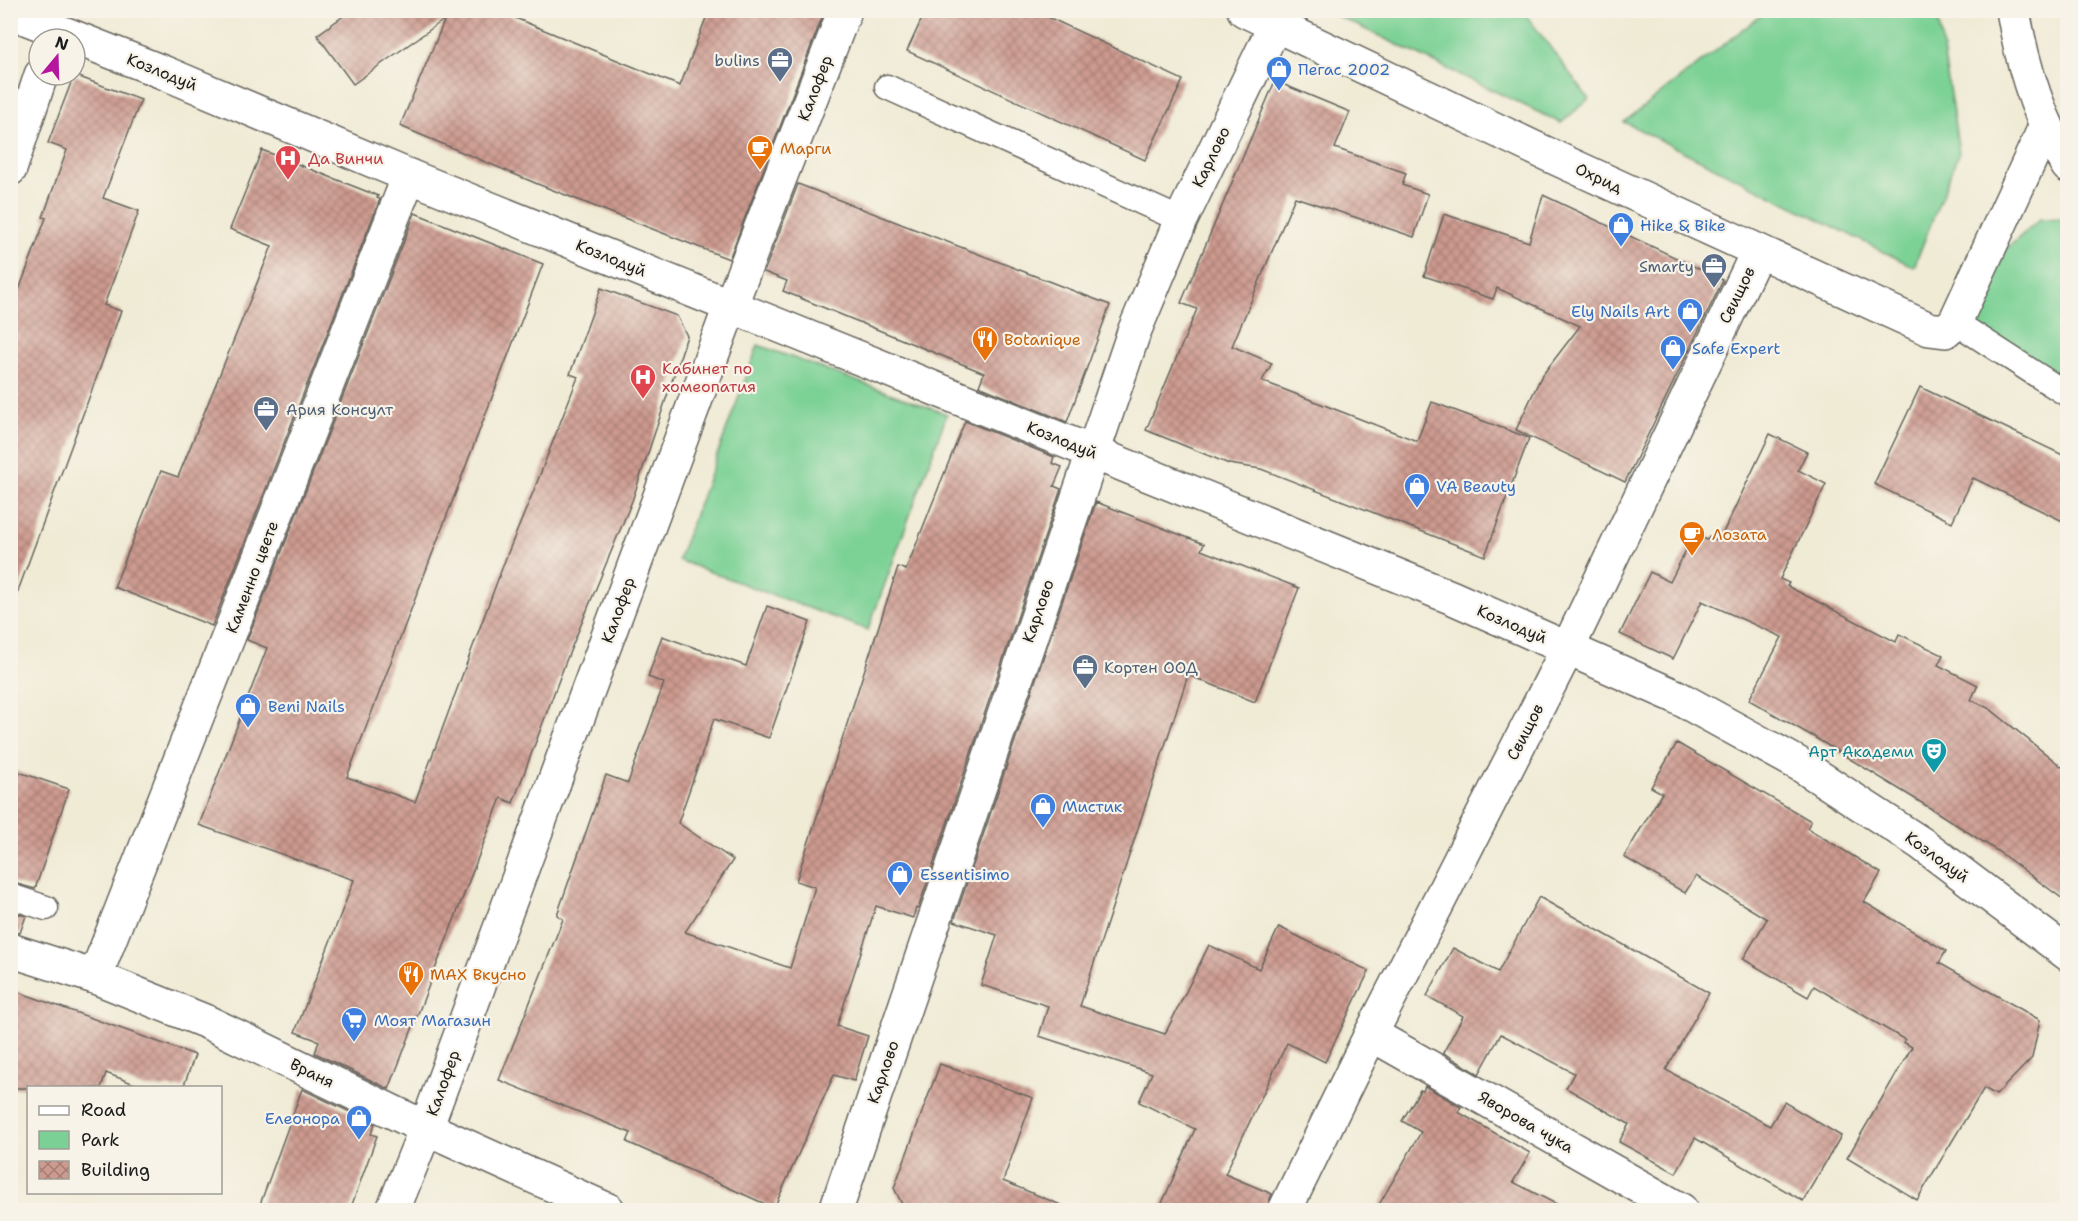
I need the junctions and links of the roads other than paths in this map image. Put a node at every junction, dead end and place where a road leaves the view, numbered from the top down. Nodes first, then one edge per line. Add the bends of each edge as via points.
1 (845, 10) edge
2 (1244, 10) edge
3 (2013, 10) edge
4 (10, 12) edge
5 (1275, 25) junction
6 (57, 26) edge
7 (36, 87) edge
8 (887, 87) dead end
9 (2046, 125) junction
10 (2067, 166) edge
11 (10, 169) edge
12 (409, 176) junction
13 (1181, 220) junction
14 (1758, 251) junction
15 (730, 307) junction
16 (1955, 322) junction
17 (2067, 395) edge
18 (1092, 452) junction
19 (1568, 648) junction
20 (10, 896) edge
21 (46, 909) dead end
22 (10, 950) edge
23 (2067, 954) edge
24 (95, 977) junction
25 (1371, 1034) junction
26 (426, 1128) junction
27 (393, 1210) edge
28 (608, 1210) edge
29 (836, 1210) edge
30 (1284, 1210) edge
31 (1682, 1210) edge

1 - 15 street, Калофер
2 - 5 street, Охрид
3 - 9 street via 2027,73
4 - 6 street, Козлодуй
5 - 13 street, Карлово
5 - 14 street, Охрид
6 - 12 street, Козлодуй
7 - 11 street
8 - 13 lane
9 - 10 street
9 - 16 street
12 - 15 street, Козлодуй
12 - 24 street, Каменно цвете
13 - 18 street, Карлово via 1134,332
14 - 16 street, Охрид via 1929,329 1945,332
14 - 19 street, Свищов
15 - 18 street, Козлодуй
15 - 26 street, Калофер
16 - 17 lane
18 - 19 street, Козлодуй
18 - 29 street, Карлово
19 - 23 street, Козлодуй via 1675,696 1799,764 1922,844
19 - 25 street, Свищов
20 - 21 lane
22 - 24 street, Враня
24 - 26 street, Враня via 207,1022
25 - 30 street, Свищов
25 - 31 street, Яворова чука
26 - 27 street, Калофер
26 - 28 street, Враня

